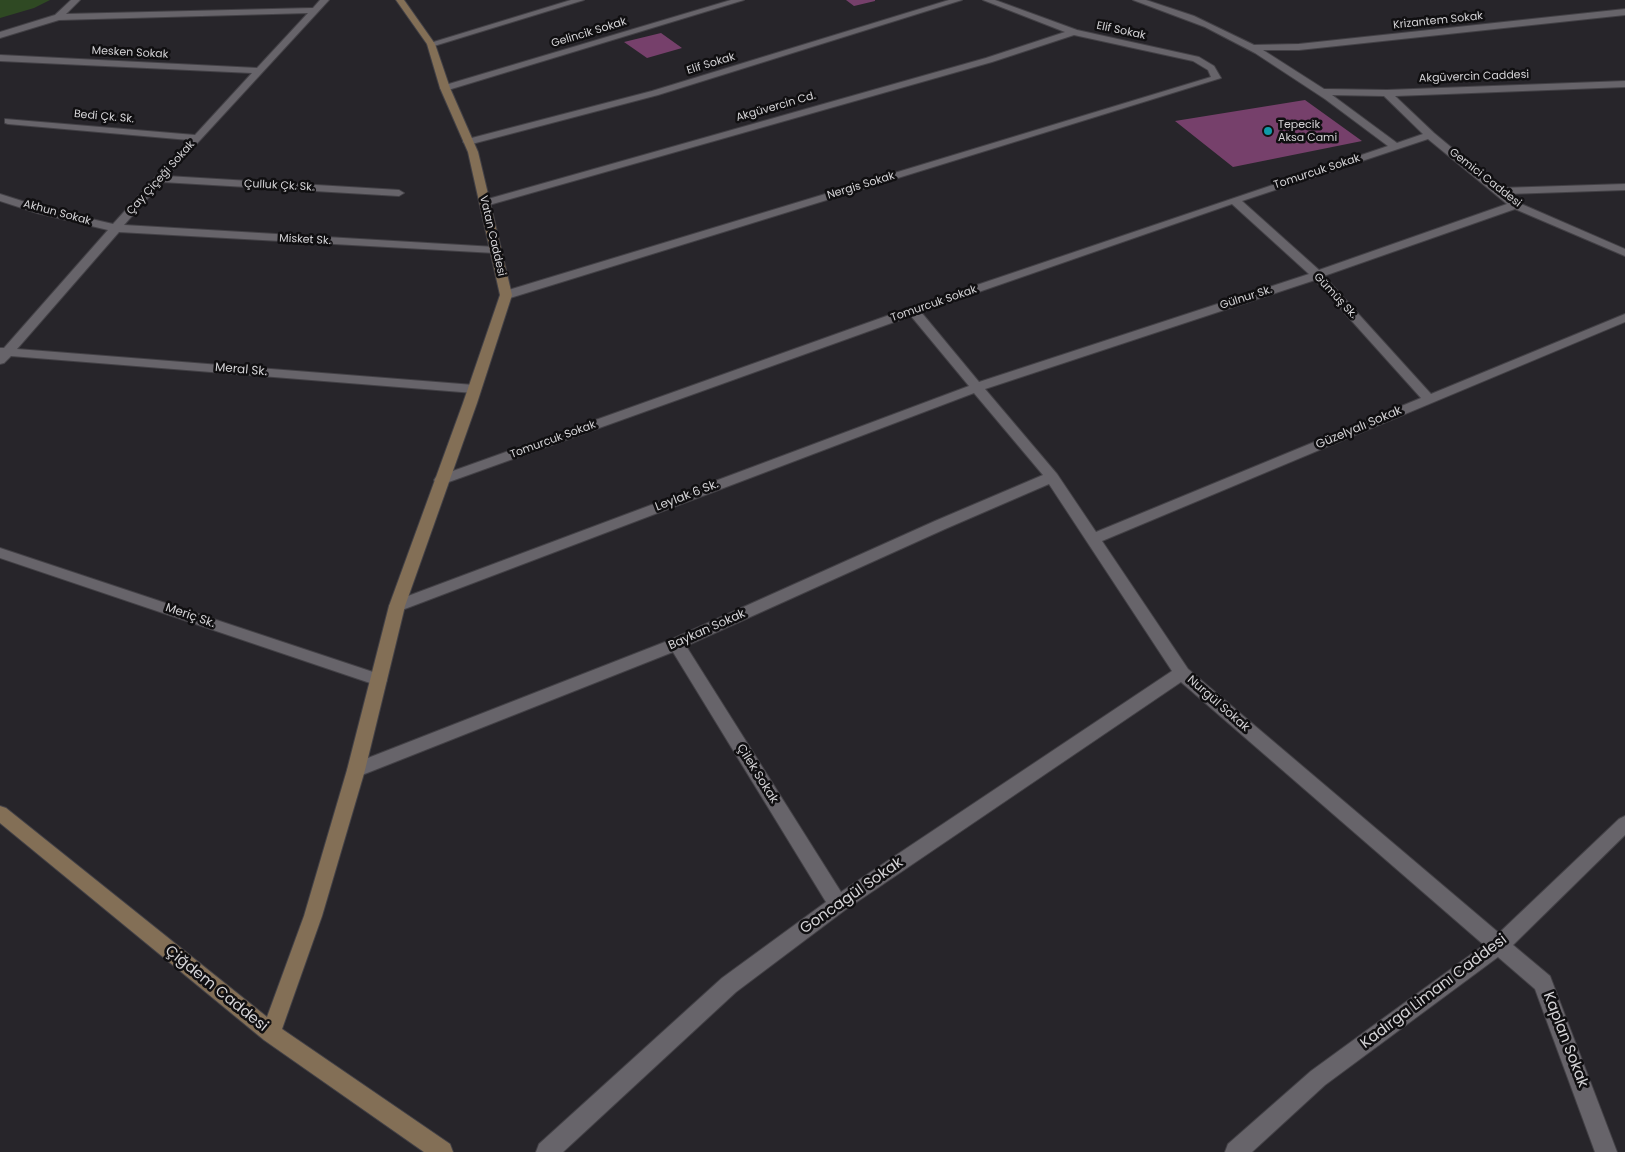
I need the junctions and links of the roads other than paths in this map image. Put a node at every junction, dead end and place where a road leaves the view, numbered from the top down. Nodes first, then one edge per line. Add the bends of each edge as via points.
1 (76, 0) edge
2 (325, 0) edge
3 (400, 0) edge
4 (580, 0) edge
5 (740, 0) edge
6 (958, 0) edge
7 (986, 0) edge
8 (1136, 0) edge
9 (317, 10) junction
10 (1625, 12) edge
11 (58, 17) junction
12 (1074, 32) junction
13 (0, 35) edge
14 (431, 44) junction
15 (1253, 48) junction
16 (0, 58) edge
17 (258, 71) junction
18 (1216, 78) joint
19 (1625, 84) edge
20 (446, 88) junction
21 (1323, 92) junction
22 (1387, 93) junction
23 (8, 121) dead end
24 (1430, 135) junction
25 (197, 138) junction
26 (468, 142) junction
27 (1396, 147) junction
28 (159, 179) junction
29 (1625, 187) edge
30 (1498, 191) junction
31 (399, 193) dead end
32 (0, 197) edge
33 (1234, 200) junction
34 (485, 203) junction
35 (1515, 205) junction
36 (115, 228) junction
37 (494, 250) junction
38 (1625, 253) edge
39 (1317, 275) junction
40 (506, 295) junction
41 (913, 311) junction
42 (1625, 318) edge
43 (3, 354) edge
44 (976, 386) junction
45 (474, 390) junction
46 (1429, 399) junction
47 (1052, 477) junction
48 (441, 480) junction
49 (1094, 539) junction
50 (0, 553) edge
51 (397, 606) junction
52 (676, 644) junction
53 (1182, 673) junction
54 (379, 680) junction
55 (356, 770) junction
56 (0, 813) edge
57 (1625, 824) edge
58 (838, 904) junction
59 (1499, 945) junction
60 (271, 1033) junction
61 (442, 1152) edge
62 (547, 1152) edge
63 (1236, 1152) edge
64 (1606, 1152) edge

1 - 11 street
2 - 9 street, Çay Çiçeği Sokak
3 - 14 street, Vatan Caddesi
4 - 14 street
5 - 20 street, Gelincik Sokak
6 - 26 street, Elif Sokak via 654,92
7 - 12 street, Elif Sokak
8 - 15 street via 1206,25
9 - 11 street
9 - 17 street, Çay Çiçeği Sokak
10 - 15 street, Krizantem Sokak via 1298,47
11 - 13 street
12 - 18 street, Elif Sokak via 1196,59 1210,66
12 - 34 street, Akgüvercin Cd. via 989,60
14 - 20 street, Vatan Caddesi
15 - 21 street
16 - 17 street, Mesken Sokak
17 - 25 street, Çay Çiçeği Sokak
18 - 40 street, Nergis Sokak
19 - 22 street, Akgüvercin Caddesi
20 - 26 street, Vatan Caddesi
21 - 22 street, Akgüvercin Caddesi
21 - 27 street
22 - 24 street, Gemici Caddesi
23 - 25 street, Bedi Çk. Sk.
24 - 27 street, Tomurcuk Sokak
24 - 30 street, Gemici Caddesi
25 - 28 street, Çay Çiçeği Sokak
26 - 34 street, Vatan Caddesi
27 - 33 street, Tomurcuk Sokak
28 - 31 street, Çulluk Çk. Sk.
28 - 36 street, Çay Çiçeği Sokak
29 - 30 street
30 - 35 street, Gemici Caddesi
32 - 36 street, Akhun Sokak via 41,211
33 - 39 street, Gümüş Sk.
33 - 41 street, Tomurcuk Sokak
34 - 37 street, Vatan Caddesi
35 - 38 street, Gemici Caddesi
35 - 39 street, Gülnur Sk.
36 - 37 street, Misket Sk.
36 - 43 street, Çay Çiçeği Sokak
37 - 40 street, Vatan Caddesi
39 - 44 street, Gülnur Sk.
39 - 46 street, Gümüş Sk.
40 - 45 street
41 - 44 street, Nurgül Sokak
41 - 48 street, Tomurcuk Sokak
42 - 46 street, Güzelyalı Sokak
43 - 45 street, Meral Sk.
44 - 47 street, Nurgül Sokak
44 - 51 street, Leylak 6 Sk.
45 - 48 street
46 - 49 street, Güzelyalı Sokak
47 - 49 street, Nurgül Sokak
47 - 52 street, Baykan Sokak
48 - 51 street
49 - 53 street, Nurgül Sokak
50 - 54 street, Meriç Sk.
51 - 54 street
52 - 55 street, Baykan Sokak
52 - 58 street, Çilek Sokak
53 - 58 street, Goncagül Sokak
53 - 59 street, Nurgül Sokak
54 - 55 street
55 - 60 street via 312,916
56 - 60 street, Çiğdem Caddesi
57 - 59 street, Kadırga Limanı Caddesi
58 - 62 street, Goncagül Sokak via 729,985
59 - 63 street, Kadırga Limanı Caddesi via 1318,1078
59 - 64 street, Kaplan Sokak via 1543,983
60 - 61 street, Çiğdem Caddesi

